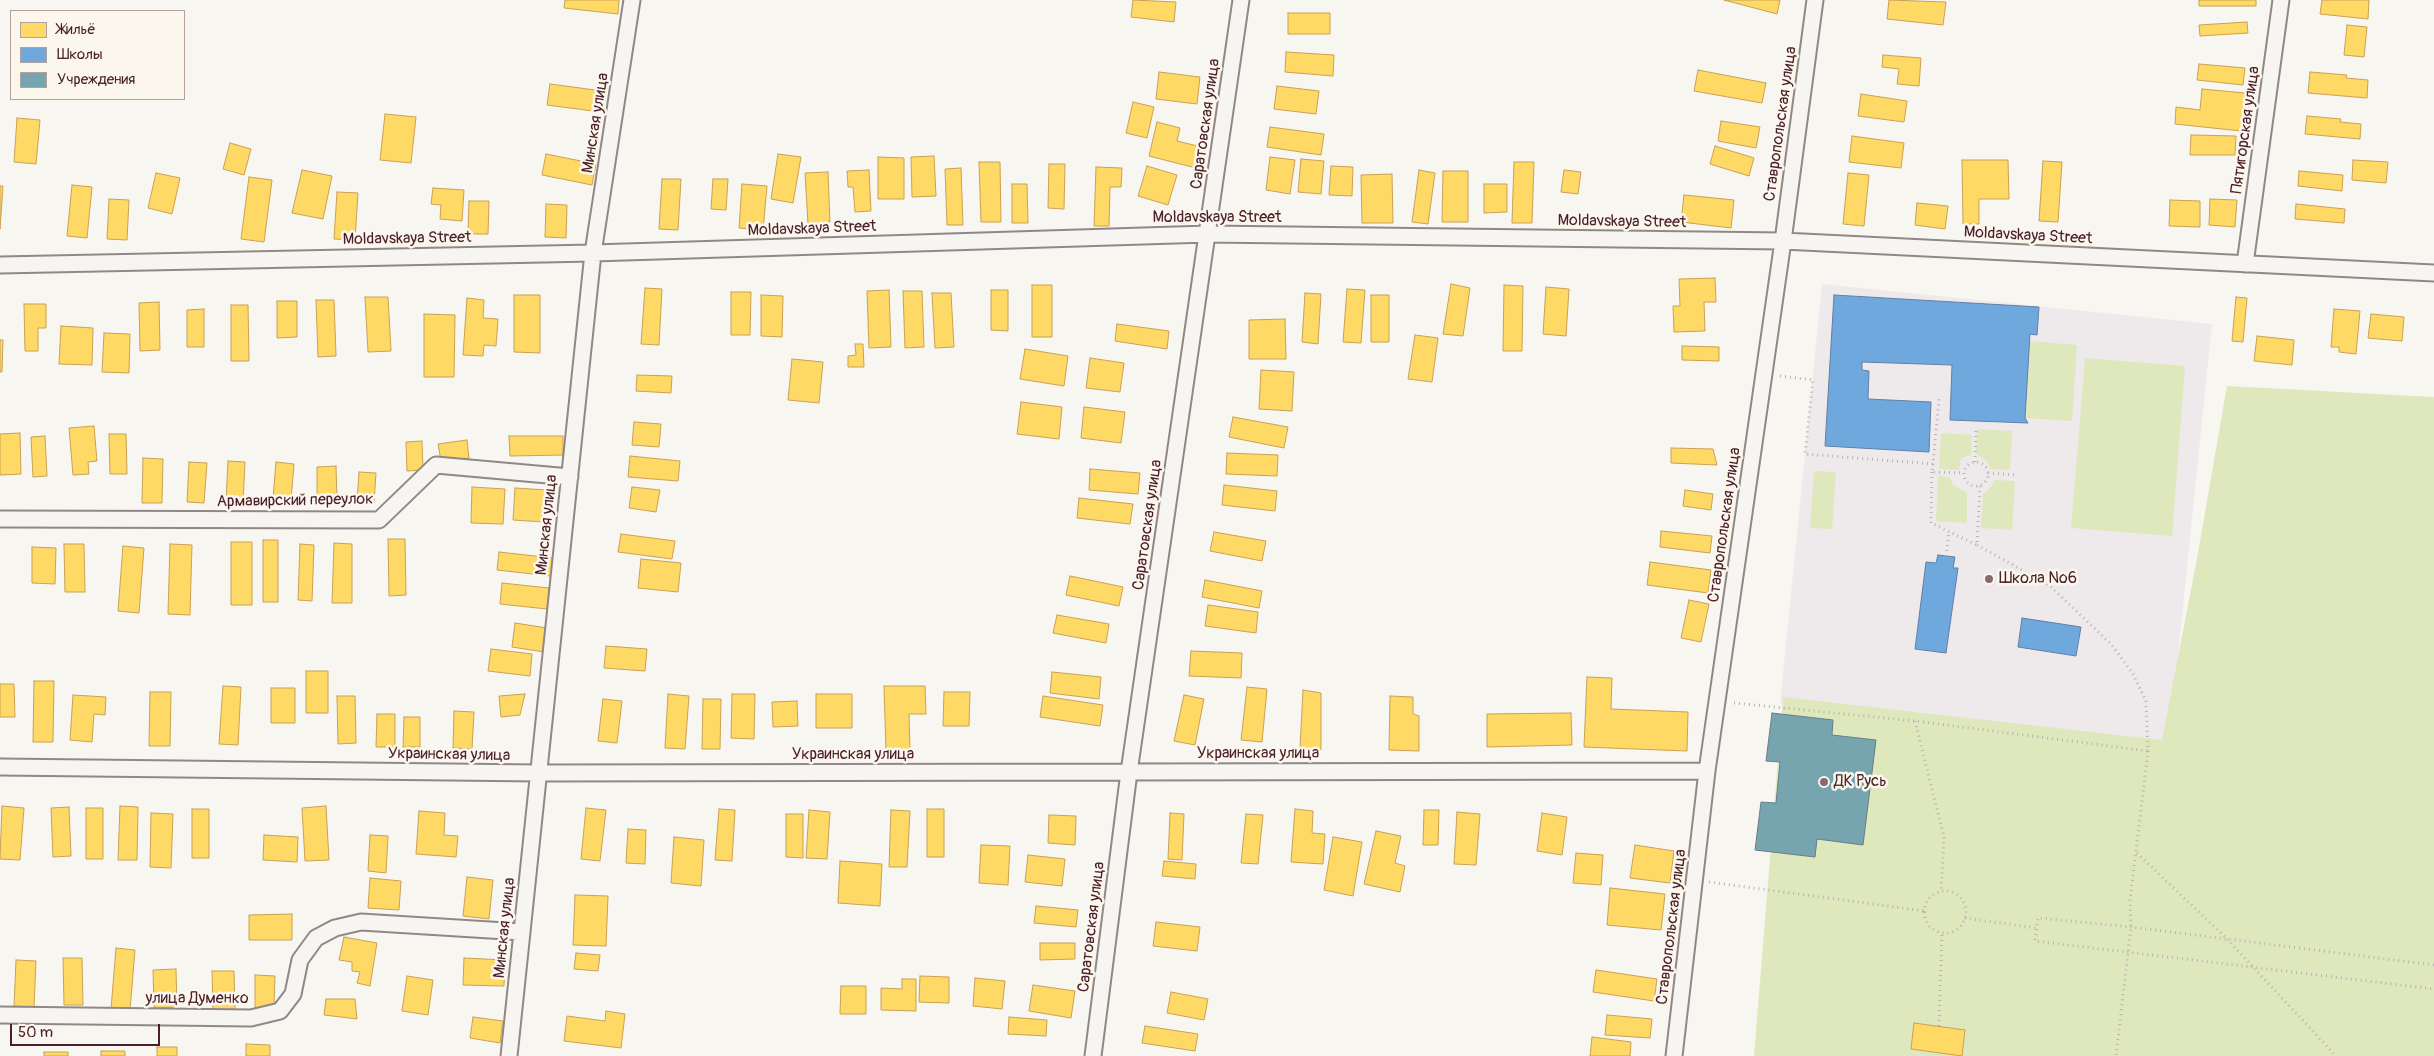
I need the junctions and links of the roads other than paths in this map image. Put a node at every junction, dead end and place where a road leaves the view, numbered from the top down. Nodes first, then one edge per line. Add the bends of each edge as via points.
1 (632, 0) edge
2 (1242, 0) edge
3 (1815, 0) edge
4 (2281, 0) edge
5 (1208, 234) junction
6 (1783, 241) junction
7 (593, 253) junction
8 (2245, 264) junction
9 (0, 265) edge
10 (2434, 273) edge
11 (570, 477) junction
12 (0, 519) edge
13 (0, 767) edge
14 (1707, 771) junction
15 (1130, 772) junction
16 (539, 773) junction
17 (522, 932) junction
18 (0, 1015) edge
19 (509, 1056) edge
20 (1093, 1056) edge
21 (1674, 1056) edge

1 - 7 street, Минская улица
2 - 5 street, Саратовская улица
3 - 6 street, Ставропольская улица
4 - 8 street, Пятигорская улица
5 - 6 street, Moldavskaya Street
5 - 7 street, Moldavskaya Street
5 - 15 street, Саратовская улица
6 - 8 street, Moldavskaya Street
6 - 14 street, Ставропольская улица
7 - 9 street, Moldavskaya Street
7 - 11 street, Минская улица
8 - 10 street, Moldavskaya Street
11 - 12 street, Армавирский переулок via 436,465 379,520
11 - 16 street, Минская улица
13 - 16 street, Украинская улица
14 - 15 street, Украинская улица
14 - 21 street, Ставропольская улица
15 - 16 street, Украинская улица
15 - 20 street, Саратовская улица
16 - 17 street, Минская улица
17 - 18 street, улица Думенко via 361,922 335,928 316,938 300,960 293,994 280,1012 251,1018
17 - 19 street, Минская улица

